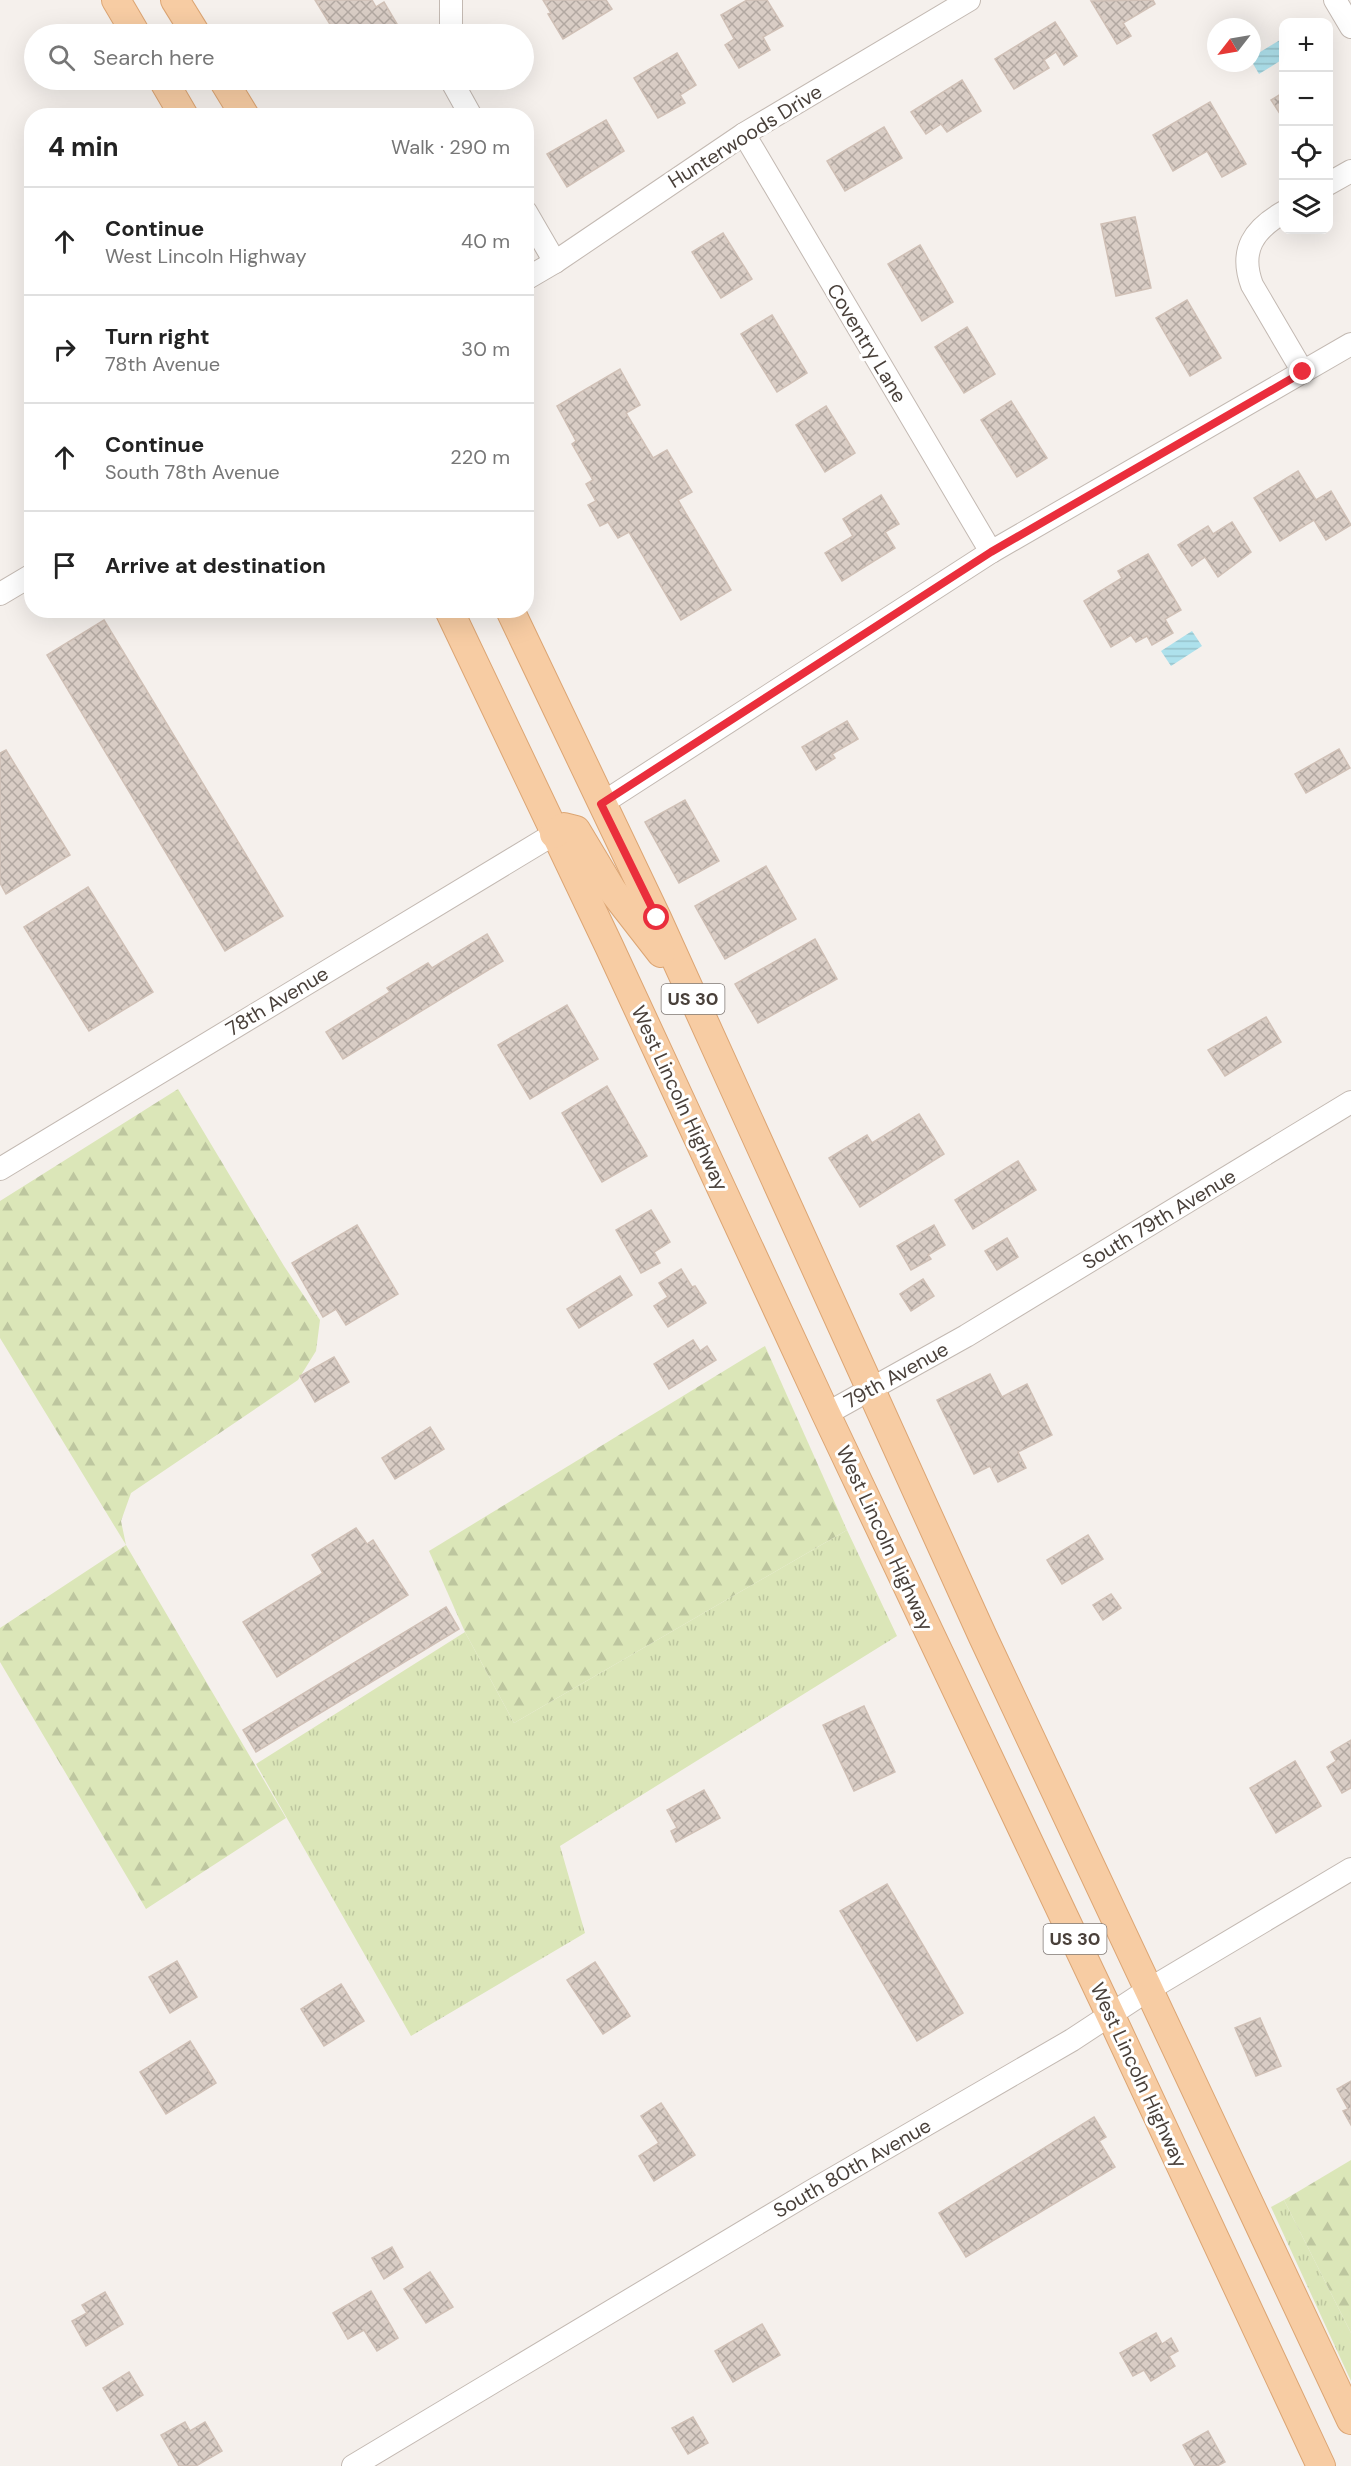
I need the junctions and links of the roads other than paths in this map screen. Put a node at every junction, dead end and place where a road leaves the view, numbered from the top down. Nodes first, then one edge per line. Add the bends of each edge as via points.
1 (116, 0) edge
2 (175, 0) edge
3 (451, 0) edge
4 (969, 0) edge
5 (1335, 0) edge
6 (130, 24) edge
7 (190, 24) edge
8 (451, 24) edge
9 (1351, 27) edge
10 (169, 90) edge
11 (229, 90) edge
12 (457, 90) edge
13 (179, 108) edge
14 (239, 108) edge
15 (467, 108) edge
16 (744, 134) junction
17 (1351, 171) edge
18 (1333, 182) edge
19 (1279, 215) edge
20 (534, 226) edge
21 (555, 262) junction
22 (534, 274) edge
23 (1351, 344) edge
24 (1303, 372) junction
25 (991, 552) junction
26 (24, 580) edge
27 (0, 594) edge
28 (453, 618) edge
29 (514, 618) edge
30 (601, 804) junction
31 (554, 834) junction
32 (691, 993) junction
33 (1351, 1102) edge
34 (0, 1169) edge
35 (966, 1336) joint
36 (870, 1390) junction
37 (826, 1414) junction
38 (1351, 1869) edge
39 (1148, 1990) junction
40 (1110, 2014) junction
41 (1351, 2420) edge
42 (353, 2466) edge
43 (1321, 2466) edge

1 - 6 main road
2 - 7 main road
3 - 8 street
4 - 16 street, Hunterwoods Drive
5 - 9 street
10 - 13 main road
11 - 14 main road
12 - 15 street
16 - 21 street, Hunterwoods Drive
16 - 25 street, Coventry Lane
17 - 18 street
19 - 24 street via 1264,224 1251,243 1248,273
20 - 21 street
21 - 22 street, Hunterwoods Drive
23 - 24 street
24 - 25 street
25 - 30 street
26 - 27 street
28 - 31 main road, West Lincoln Highway / US 30
29 - 30 main road, US 30
30 - 32 main road, US 30
31 - 32 main road via 564,827 576,830 612,890
31 - 34 street, 78th Avenue
31 - 37 main road, West Lincoln Highway / US 30
32 - 36 main road, US 30
33 - 35 street, South 79th Avenue
35 - 36 street, 79th Avenue
36 - 37 street, 79th Avenue
36 - 39 main road, US 30
37 - 40 main road, West Lincoln Highway / US 30
38 - 39 street, South 80th Avenue
39 - 40 street, South 80th Avenue
39 - 41 main road, US 30
40 - 42 street, South 80th Avenue
40 - 43 main road, West Lincoln Highway / US 30

